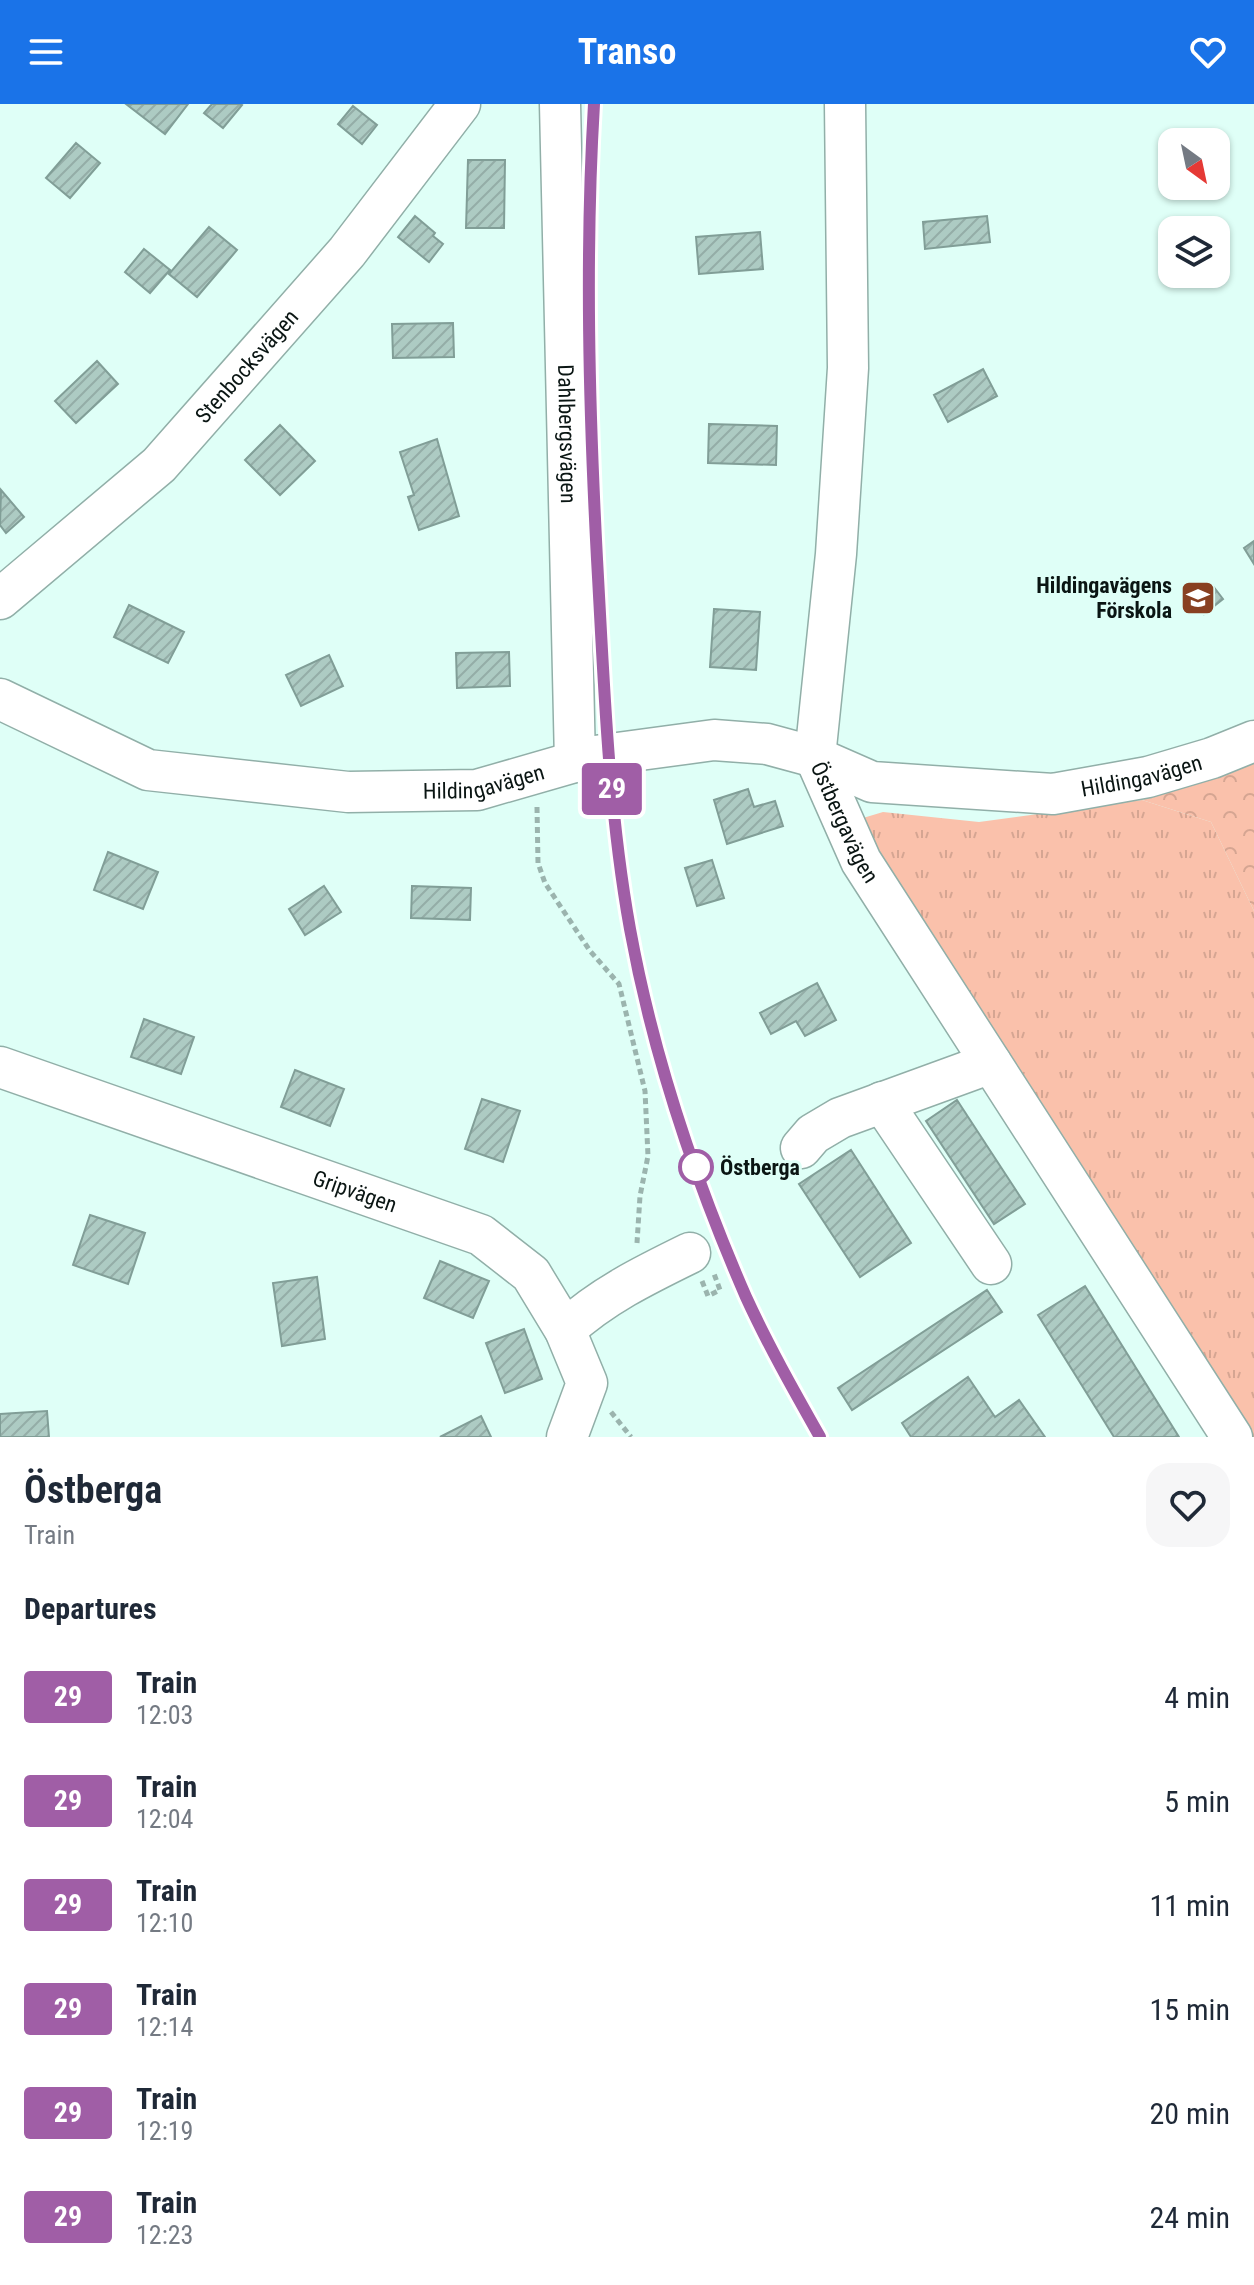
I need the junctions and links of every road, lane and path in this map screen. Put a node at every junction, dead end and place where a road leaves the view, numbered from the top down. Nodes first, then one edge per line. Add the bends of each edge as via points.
1 (460, 104) edge
2 (560, 104) edge
3 (845, 104) edge
4 (0, 599) edge
5 (0, 699) edge
6 (1254, 741) edge
7 (815, 757) junction
8 (575, 762) junction
9 (536, 773) junction
10 (991, 1063) junction
11 (0, 1067) edge
12 (882, 1102) junction
13 (801, 1148) dead end
14 (690, 1253) dead end
15 (991, 1264) dead end
16 (635, 1280) junction
17 (565, 1330) junction
18 (567, 1437) edge
19 (1232, 1437) edge

1 - 4 street, Stenbocksvägen via 347,252 159,465
2 - 8 street, Dahlbergsvägen
3 - 7 street, Östbergavägen via 848,368
5 - 9 street, Hildingavägen via 148,770 348,792 477,790
6 - 7 street, Hildingavägen via 1148,777 1053,794 872,782
7 - 8 street, Hildingavägen via 767,744 714,740
7 - 10 street, Östbergavägen via 861,861
8 - 9 street, Hildingavägen
9 - 16 path via 538,863 545,883 590,951 625,994 645,1091 648,1156
10 - 12 street
10 - 19 street, Östbergavägen
11 - 17 street, Gripvägen via 481,1235 531,1274
12 - 13 street via 840,1118
12 - 15 street
14 - 16 street
16 - 17 street
17 - 18 street, Gripvägen via 587,1383

